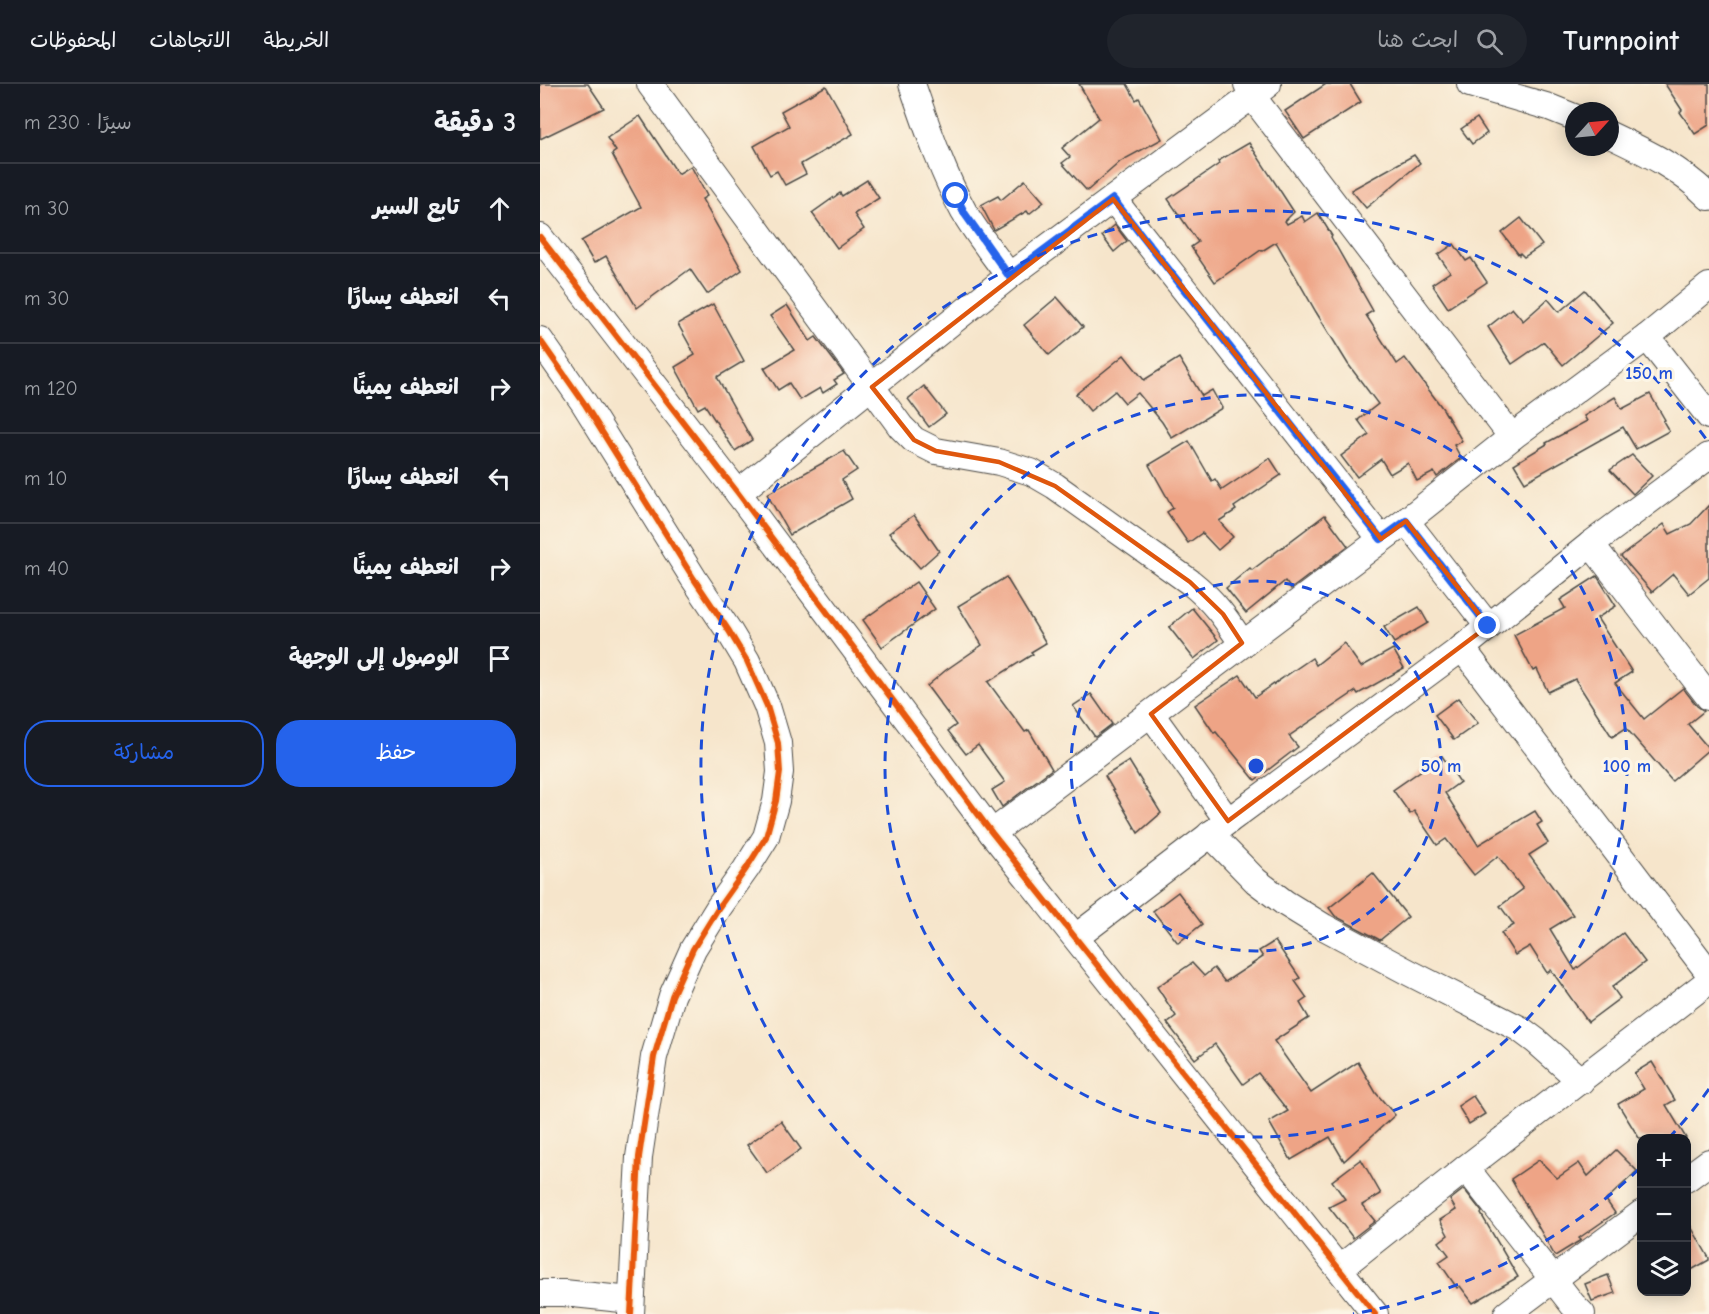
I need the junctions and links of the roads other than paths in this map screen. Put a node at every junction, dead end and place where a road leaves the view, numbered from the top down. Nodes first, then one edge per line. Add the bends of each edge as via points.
1 (650, 84) edge
2 (912, 84) edge
3 (1470, 84) edge
4 (1256, 88) edge
5 (1565, 113) edge
6 (1619, 139) edge
7 (1709, 197) edge
8 (1113, 199) junction
9 (540, 237) edge
10 (1009, 276) junction
11 (1709, 286) edge
12 (1647, 337) junction
13 (540, 340) edge
14 (872, 387) junction
15 (1709, 416) edge
16 (1512, 436) junction
17 (1709, 456) edge
18 (738, 493) junction
19 (1406, 521) junction
20 (1381, 539) junction
21 (1592, 544) junction
22 (1488, 626) junction
23 (1242, 644) junction
24 (1462, 648) junction
25 (1709, 697) edge
26 (1151, 714) junction
27 (1219, 827) junction
28 (992, 834) junction
29 (1076, 937) junction
30 (1709, 973) edge
31 (1709, 981) edge
32 (1581, 1081) junction
33 (1709, 1162) edge
34 (1466, 1168) junction
35 (1691, 1175) edge
36 (1637, 1216) edge
37 (1340, 1268) junction
38 (1554, 1278) junction
39 (540, 1293) edge
40 (631, 1307) edge
41 (1375, 1314) edge
42 (1507, 1314) edge
43 (1582, 1314) edge

1 - 14 street
2 - 10 street via 965,214
3 - 5 street
4 - 8 street
4 - 16 street
6 - 7 street via 1677,170
8 - 10 street
8 - 20 street
9 - 18 street
10 - 14 street
11 - 12 street
12 - 15 street
12 - 16 street
13 - 40 street via 747,661 778,743 780,772 766,837 693,949 672,996 654,1057 639,1157
14 - 18 street
14 - 23 street via 901,427 914,440 936,452 999,462 1030,472 1055,486 1208,596
16 - 19 street
17 - 21 street
18 - 28 street
19 - 20 street
19 - 22 street
20 - 23 street
21 - 22 street
21 - 25 street
22 - 24 street
23 - 26 street
24 - 27 street
24 - 30 street
26 - 27 street
26 - 28 street
27 - 29 street
27 - 32 street via 1256,880 1285,903 1520,1029
28 - 29 street
29 - 37 street
31 - 32 street
32 - 34 street
33 - 35 street
34 - 37 street
34 - 38 street
36 - 38 street
37 - 41 street
38 - 42 street
38 - 43 street
39 - 40 street via 564,1293

